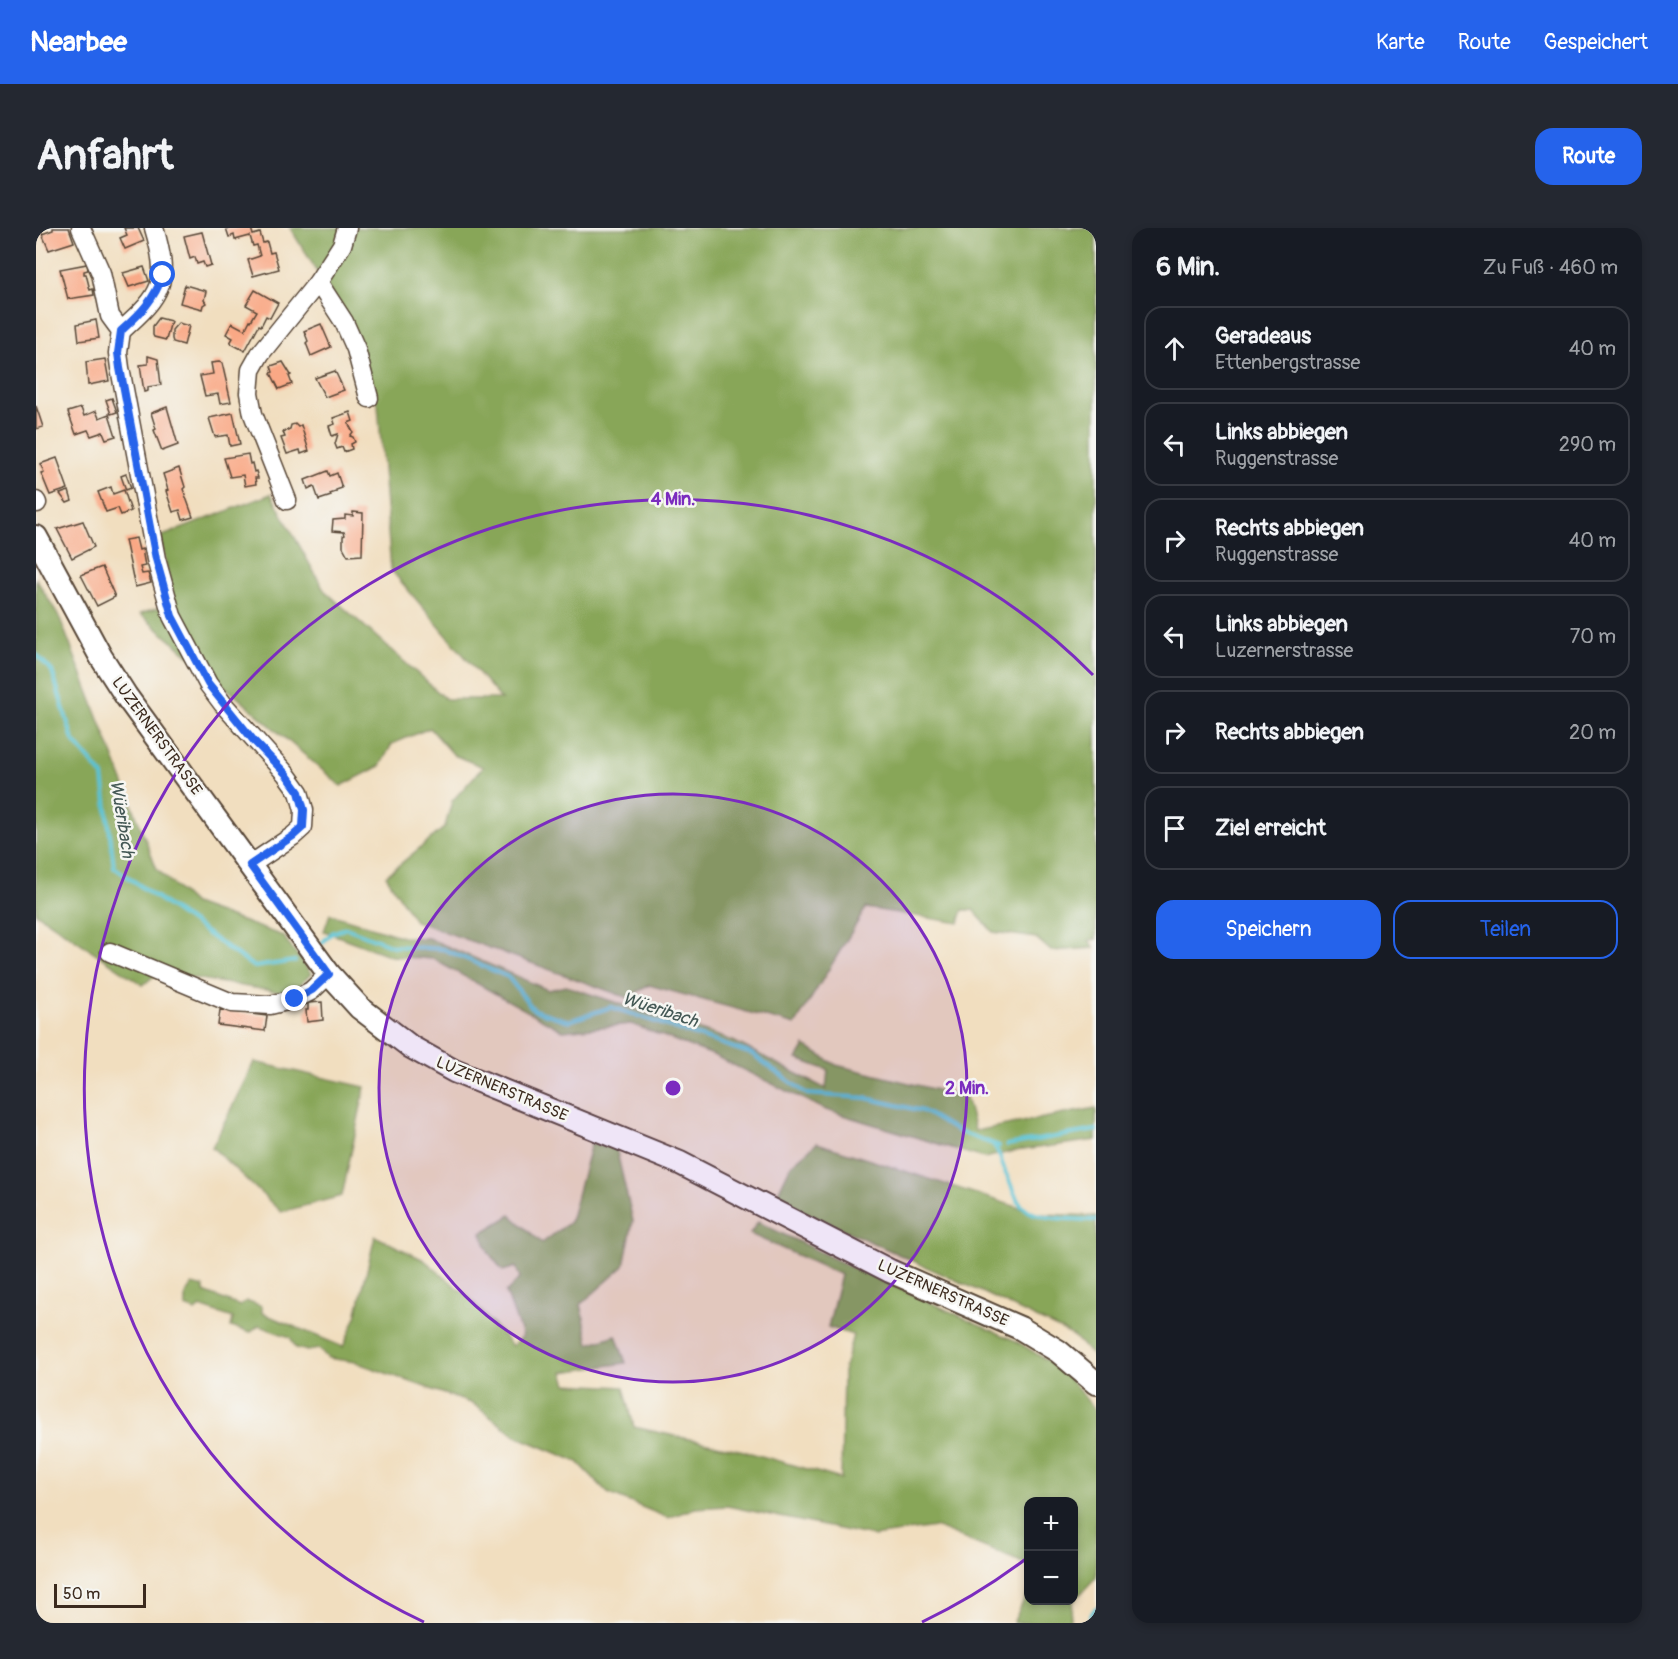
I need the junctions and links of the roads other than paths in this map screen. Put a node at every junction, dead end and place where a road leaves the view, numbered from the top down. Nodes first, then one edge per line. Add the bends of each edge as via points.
1 (81, 228) edge
2 (154, 228) edge
3 (347, 228) edge
4 (318, 282) junction
5 (121, 331) junction
6 (369, 398) dead end
7 (287, 500) dead end
8 (43, 540) edge
9 (250, 865) junction
10 (110, 952) dead end
11 (329, 974) junction
12 (1096, 1383) edge

1 - 5 street via 101,273 110,316
2 - 5 street via 163,275 157,293
3 - 4 street via 342,245
4 - 6 street via 356,349
4 - 7 street via 251,370 249,393 253,414
5 - 9 street via 120,368 156,559 172,616 208,684 286,774 299,792 304,810 303,827
8 - 9 main road, LUZERNERSTRASSE via 101,657
9 - 11 main road, LUZERNERSTRASSE
10 - 11 street via 232,1003 270,1005 295,999
11 - 12 main road, LUZERNERSTRASSE via 360,1008 411,1047 454,1071 680,1163 890,1271 1020,1328 1058,1351

